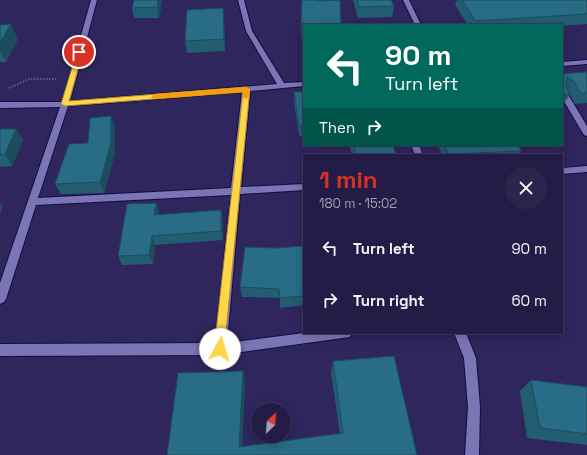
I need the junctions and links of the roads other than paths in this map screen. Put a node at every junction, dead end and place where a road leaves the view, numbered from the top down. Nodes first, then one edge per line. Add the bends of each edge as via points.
1 (94, 0) edge
2 (241, 0) edge
3 (406, 0) edge
4 (418, 24) edge
5 (587, 62) edge
6 (563, 64) edge
7 (303, 84) edge
8 (282, 86) junction
9 (246, 89) junction
10 (563, 93) edge
11 (65, 104) junction
12 (0, 105) edge
13 (587, 133) edge
14 (587, 170) edge
15 (563, 171) edge
16 (303, 187) edge
17 (236, 191) junction
18 (32, 202) junction
19 (0, 299) edge
20 (338, 334) edge
21 (460, 334) edge
22 (220, 349) junction
23 (0, 350) edge
24 (472, 455) edge

1 - 11 street
2 - 8 street via 249,31
3 - 4 street
5 - 6 street
7 - 8 street
8 - 9 street
9 - 11 street
9 - 17 street
10 - 13 street
11 - 12 street
11 - 18 street
14 - 15 street
16 - 17 street
17 - 18 street
17 - 22 street
18 - 19 street
20 - 22 street
21 - 24 street via 470,358 474,407
22 - 23 street

